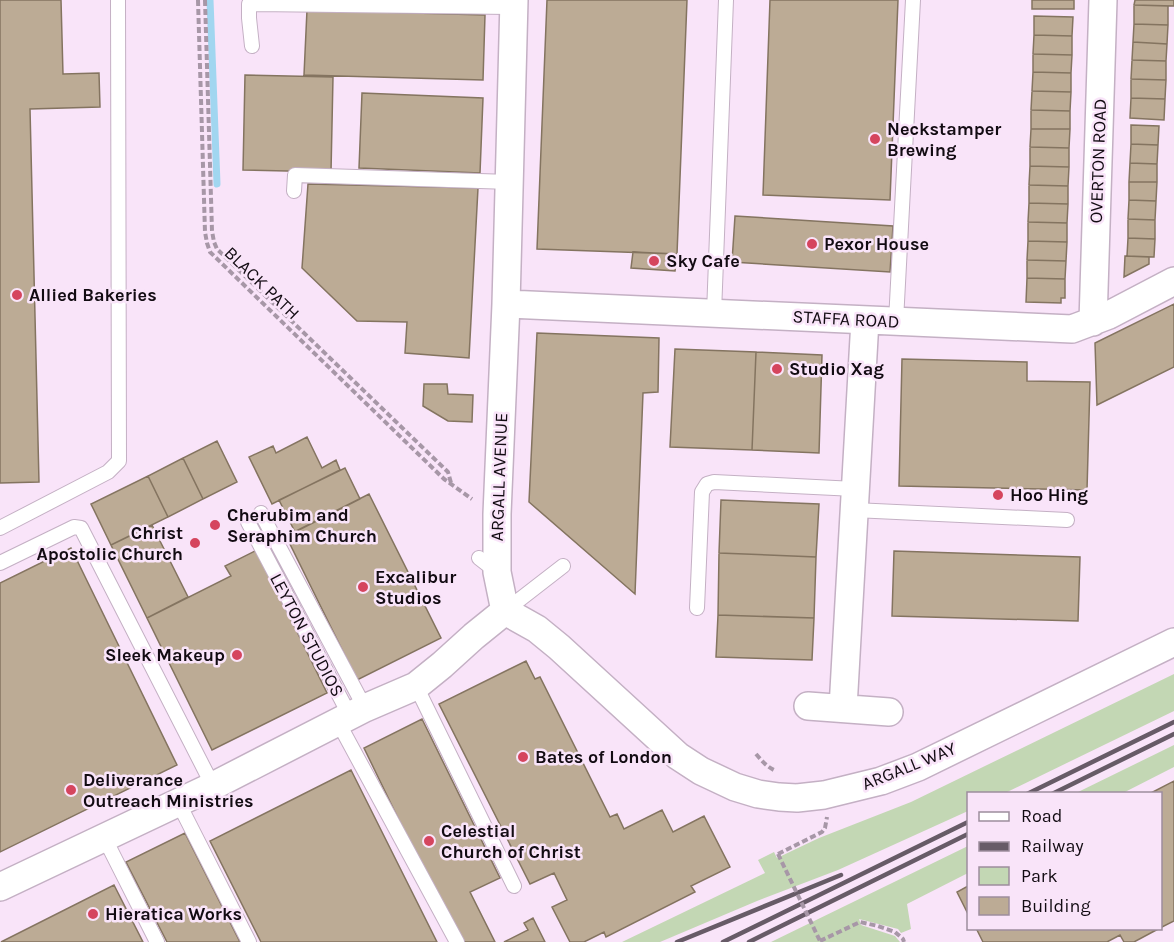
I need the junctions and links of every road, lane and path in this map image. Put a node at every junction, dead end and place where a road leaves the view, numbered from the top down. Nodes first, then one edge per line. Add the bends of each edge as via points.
1 (118, 0) edge
2 (198, 0) edge
3 (205, 0) edge
4 (726, 0) edge
5 (913, 0) edge
6 (1103, 0) edge
7 (514, 4) edge
8 (252, 46) dead end
9 (510, 182) junction
10 (294, 191) dead end
11 (1174, 281) edge
12 (506, 304) junction
13 (714, 313) junction
14 (865, 320) junction
15 (896, 321) junction
16 (1094, 322) junction
17 (451, 484) junction
18 (472, 498) dead end
19 (855, 500) junction
20 (261, 513) dead end
21 (1066, 520) dead end
22 (248, 522) dead end
23 (0, 528) edge
24 (0, 563) edge
25 (564, 566) dead end
26 (697, 608) dead end
27 (506, 611) junction
28 (1174, 642) edge
29 (416, 686) junction
30 (808, 706) dead end
31 (843, 708) junction
32 (889, 712) dead end
33 (351, 715) junction
34 (756, 754) dead end
35 (769, 767) dead end
36 (213, 786) junction
37 (178, 802) junction
38 (828, 814) dead end
39 (104, 837) junction
40 (514, 886) dead end
41 (0, 887) edge
42 (157, 942) edge
43 (249, 942) edge
44 (457, 942) edge
45 (904, 942) edge

1 - 23 lane via 119,461 108,472
2 - 17 path, BLACK PATH via 205,232 210,252
3 - 17 path, BLACK PATH via 212,231 217,249 448,472
4 - 13 lane
5 - 15 lane
6 - 16 street, OVERTON ROAD
7 - 8 lane via 249,4
7 - 9 street, ARGALL AVENUE
9 - 10 lane via 295,175
9 - 12 street, ARGALL AVENUE
11 - 16 street, STAFFA ROAD
12 - 13 street, STAFFA ROAD
12 - 27 street, ARGALL AVENUE via 497,514 488,565
13 - 14 street, STAFFA ROAD
14 - 15 street, STAFFA ROAD
14 - 19 street
15 - 16 street, STAFFA ROAD via 1072,329
17 - 18 path, BLACK PATH
19 - 21 lane
19 - 26 lane via 707,484 702,492
19 - 31 street
20 - 33 lane
22 - 33 lane, LEYTON STUDIOS
24 - 36 lane via 74,527 81,528
25 - 27 lane
27 - 28 street, ARGALL WAY via 559,647 678,756 700,771 746,791 797,798 881,781 918,767
27 - 29 street
29 - 33 street
29 - 40 lane
30 - 31 street
31 - 32 street
33 - 36 street
33 - 44 lane
34 - 35 path
36 - 37 street
37 - 39 street
37 - 43 lane
38 - 45 path, bridge via 825,828 818,835 778,854 820,940 860,922 895,932
39 - 41 street
39 - 42 lane

